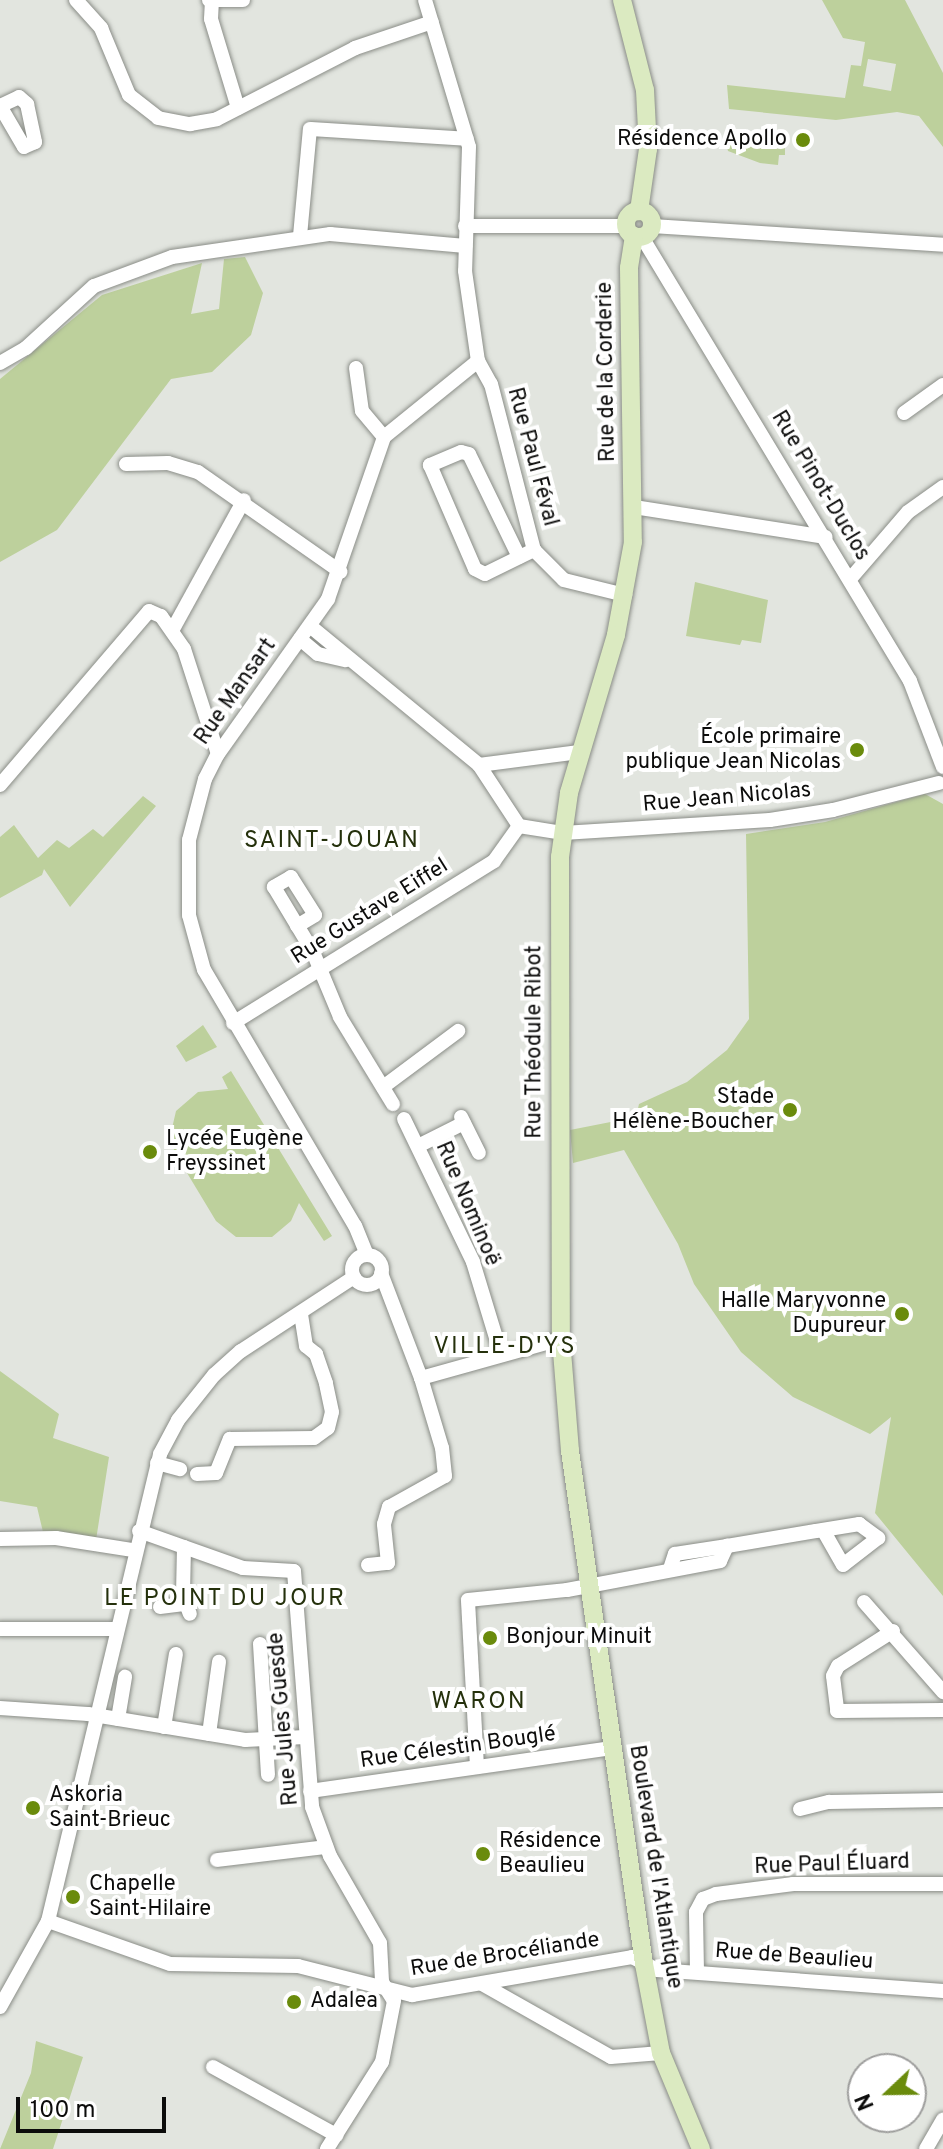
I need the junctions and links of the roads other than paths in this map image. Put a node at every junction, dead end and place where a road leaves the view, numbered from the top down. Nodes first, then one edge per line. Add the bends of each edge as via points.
1 (76, 0) edge
2 (211, 0) edge
3 (243, 0) edge
4 (425, 0) edge
5 (622, 0) edge
6 (432, 22) junction
7 (238, 108) junction
8 (467, 139) junction
9 (465, 226) junction
10 (639, 231) junction
11 (300, 236) junction
12 (943, 245) edge
13 (465, 246) junction
14 (478, 361) junction
15 (0, 363) edge
16 (356, 368) dead end
17 (943, 385) edge
18 (904, 413) dead end
19 (384, 437) junction
20 (126, 464) dead end
21 (943, 487) edge
22 (244, 500) junction
23 (634, 507) junction
24 (826, 537) junction
25 (534, 550) junction
26 (519, 557) junction
27 (341, 572) junction
28 (851, 578) junction
29 (625, 595) junction
30 (310, 626) junction
31 (173, 629) junction
32 (300, 639) junction
33 (357, 665) junction
34 (579, 752) junction
35 (218, 754) junction
36 (479, 765) junction
37 (943, 767) edge
38 (942, 784) edge
39 (0, 785) edge
40 (519, 826) junction
41 (563, 833) junction
42 (297, 926) dead end
43 (320, 969) junction
44 (233, 1023) junction
45 (458, 1031) dead end
46 (383, 1087) junction
47 (393, 1104) dead end
48 (404, 1119) dead end
49 (420, 1145) junction
50 (479, 1153) dead end
51 (367, 1255) junction
52 (381, 1273) junction
53 (354, 1277) junction
54 (301, 1313) junction
55 (561, 1339) junction
56 (501, 1354) junction
57 (421, 1378) junction
58 (157, 1463) junction
59 (180, 1469) dead end
60 (197, 1474) dead end
61 (823, 1530) dead end
62 (139, 1531) junction
63 (0, 1539) edge
64 (184, 1547) junction
65 (133, 1550) junction
66 (368, 1565) dead end
67 (589, 1585) junction
68 (864, 1602) dead end
69 (160, 1607) dead end
70 (0, 1629) edge
71 (114, 1629) junction
72 (893, 1631) junction
73 (260, 1644) dead end
74 (176, 1654) dead end
75 (219, 1662) dead end
76 (125, 1677) dead end
77 (943, 1692) edge
78 (0, 1708) edge
79 (943, 1710) edge
80 (96, 1715) junction
81 (118, 1719) junction
82 (164, 1727) junction
83 (209, 1734) junction
84 (305, 1737) junction
85 (265, 1739) junction
86 (612, 1748) junction
87 (477, 1767) junction
88 (268, 1775) dead end
89 (310, 1791) junction
90 (943, 1800) edge
91 (800, 1809) dead end
92 (326, 1847) junction
93 (217, 1860) dead end
94 (943, 1884) edge
95 (48, 1921) junction
96 (644, 1964) junction
97 (697, 1972) junction
98 (482, 1984) junction
99 (387, 1990) junction
100 (943, 1991) edge
101 (0, 2007) edge
102 (661, 2053) junction
103 (213, 2067) dead end
104 (943, 2119) edge
105 (336, 2135) junction
106 (327, 2149) edge
107 (701, 2149) edge
108 (926, 2149) edge

1 - 7 street via 101,28 116,74 142,108 158,118 190,124
2 - 3 street
2 - 7 street via 211,19
4 - 6 street, Rue Paul Féval
5 - 10 main road via 646,102 648,149 639,211 649,215
6 - 7 street via 365,44
6 - 8 street, Rue Paul Féval
8 - 9 street, Rue Paul Féval
8 - 11 street via 310,129
9 - 10 street
9 - 13 street, Rue Paul Féval
10 - 12 street
10 - 23 main road, Rue de la Corderie via 629,268
10 - 24 street, Rue Pinot-Duclos
11 - 13 street
11 - 15 street via 172,257 115,276 94,286 26,348
13 - 14 street, Rue Paul Féval
14 - 19 street
14 - 25 street, Rue Paul Féval via 491,384
16 - 19 street via 362,411
17 - 18 street
19 - 27 street, Rue Mansart
20 - 22 street via 168,463 198,472
21 - 28 street via 908,512
22 - 27 street
22 - 31 street
23 - 24 street
23 - 29 main road, Rue Théodule Ribot
24 - 28 street, Rue Pinot-Duclos
25 - 26 street
25 - 29 street, Rue Paul Féval via 564,580
26 - 26 street via 485,574 475,569 429,468 461,452 469,454
27 - 30 street, Rue Mansart
28 - 37 street, Rue Pinot-Duclos via 910,681
29 - 34 main road, Rue Théodule Ribot
30 - 32 street, Rue Mansart
30 - 33 street
31 - 35 street
31 - 39 street via 149,611 140,617
32 - 33 street via 318,654
32 - 35 street, Rue Mansart
33 - 36 street
34 - 36 street
34 - 41 main road, Rue Théodule Ribot
35 - 44 street, Rue Mansart via 189,840 188,898 204,970
36 - 40 street
38 - 41 street, Rue Jean Nicolas via 770,820
40 - 41 street, Rue Jean Nicolas
40 - 43 street, Rue Gustave Eiffel via 494,861
41 - 55 main road, Rue Théodule Ribot
42 - 43 street
43 - 44 street, Rue Gustave Eiffel
43 - 46 street via 328,994
44 - 51 street, Rue Mansart via 355,1226
45 - 46 street
46 - 47 street
48 - 49 street, Rue Nominoë
49 - 50 street via 462,1120
49 - 56 street, Rue Nominoë via 473,1262
51 - 52 street via 377,1259
51 - 53 street via 354,1262
52 - 53 street via 371,1284
52 - 57 street
53 - 54 street
54 - 58 street via 214,1375 178,1420
54 - 60 street via 306,1346 316,1354 326,1383 332,1412 328,1428 314,1438 230,1439 216,1473
55 - 56 street
55 - 67 main road, Rue Théodule Ribot
56 - 57 street
57 - 66 street via 445,1476 389,1507 384,1524 388,1563
58 - 59 street
58 - 62 street
61 - 67 street via 727,1546 720,1561
62 - 64 street
62 - 65 street
63 - 65 street via 56,1538
64 - 69 street via 187,1609
64 - 84 street, Rue Jules Guesde via 243,1568 294,1571
65 - 71 street
67 - 86 main road, Boulevard de l'Atlantique
67 - 87 street via 468,1600
68 - 72 street
70 - 71 street
71 - 80 street
72 - 77 street
72 - 79 street via 838,1666 833,1676 837,1711
73 - 85 street
74 - 82 street
75 - 83 street
76 - 81 street
78 - 80 street
80 - 81 street
80 - 95 street
81 - 82 street
82 - 83 street
83 - 85 street
84 - 85 street
84 - 89 street, Rue Jules Guesde
85 - 88 street
86 - 87 street, Rue Célestin Bouglé
86 - 96 main road, Boulevard de l'Atlantique
87 - 89 street, Rue Célestin Bouglé
89 - 92 street, Rue Jules Guesde
90 - 91 street via 829,1802
92 - 93 street
92 - 99 street, Rue Jules Guesde via 380,1943
94 - 97 street, Rue Paul Éluard via 793,1884 716,1894 703,1899 696,1912
95 - 99 street, Rue de Brocéliande via 170,1964 298,1966
95 - 101 street
96 - 97 street, Rue de Beaulieu
96 - 98 street, Rue de Brocéliande via 632,1957
96 - 102 main road, Boulevard de l'Atlantique
97 - 100 street, Rue de Beaulieu
98 - 99 street, Rue de Brocéliande via 412,1995
98 - 102 street via 611,2057
99 - 105 street, Rue Jules Guesde via 394,2001 390,2042
102 - 107 main road, Boulevard de l'Atlantique
103 - 105 street
104 - 108 street
105 - 106 street, Rue Jules Guesde

